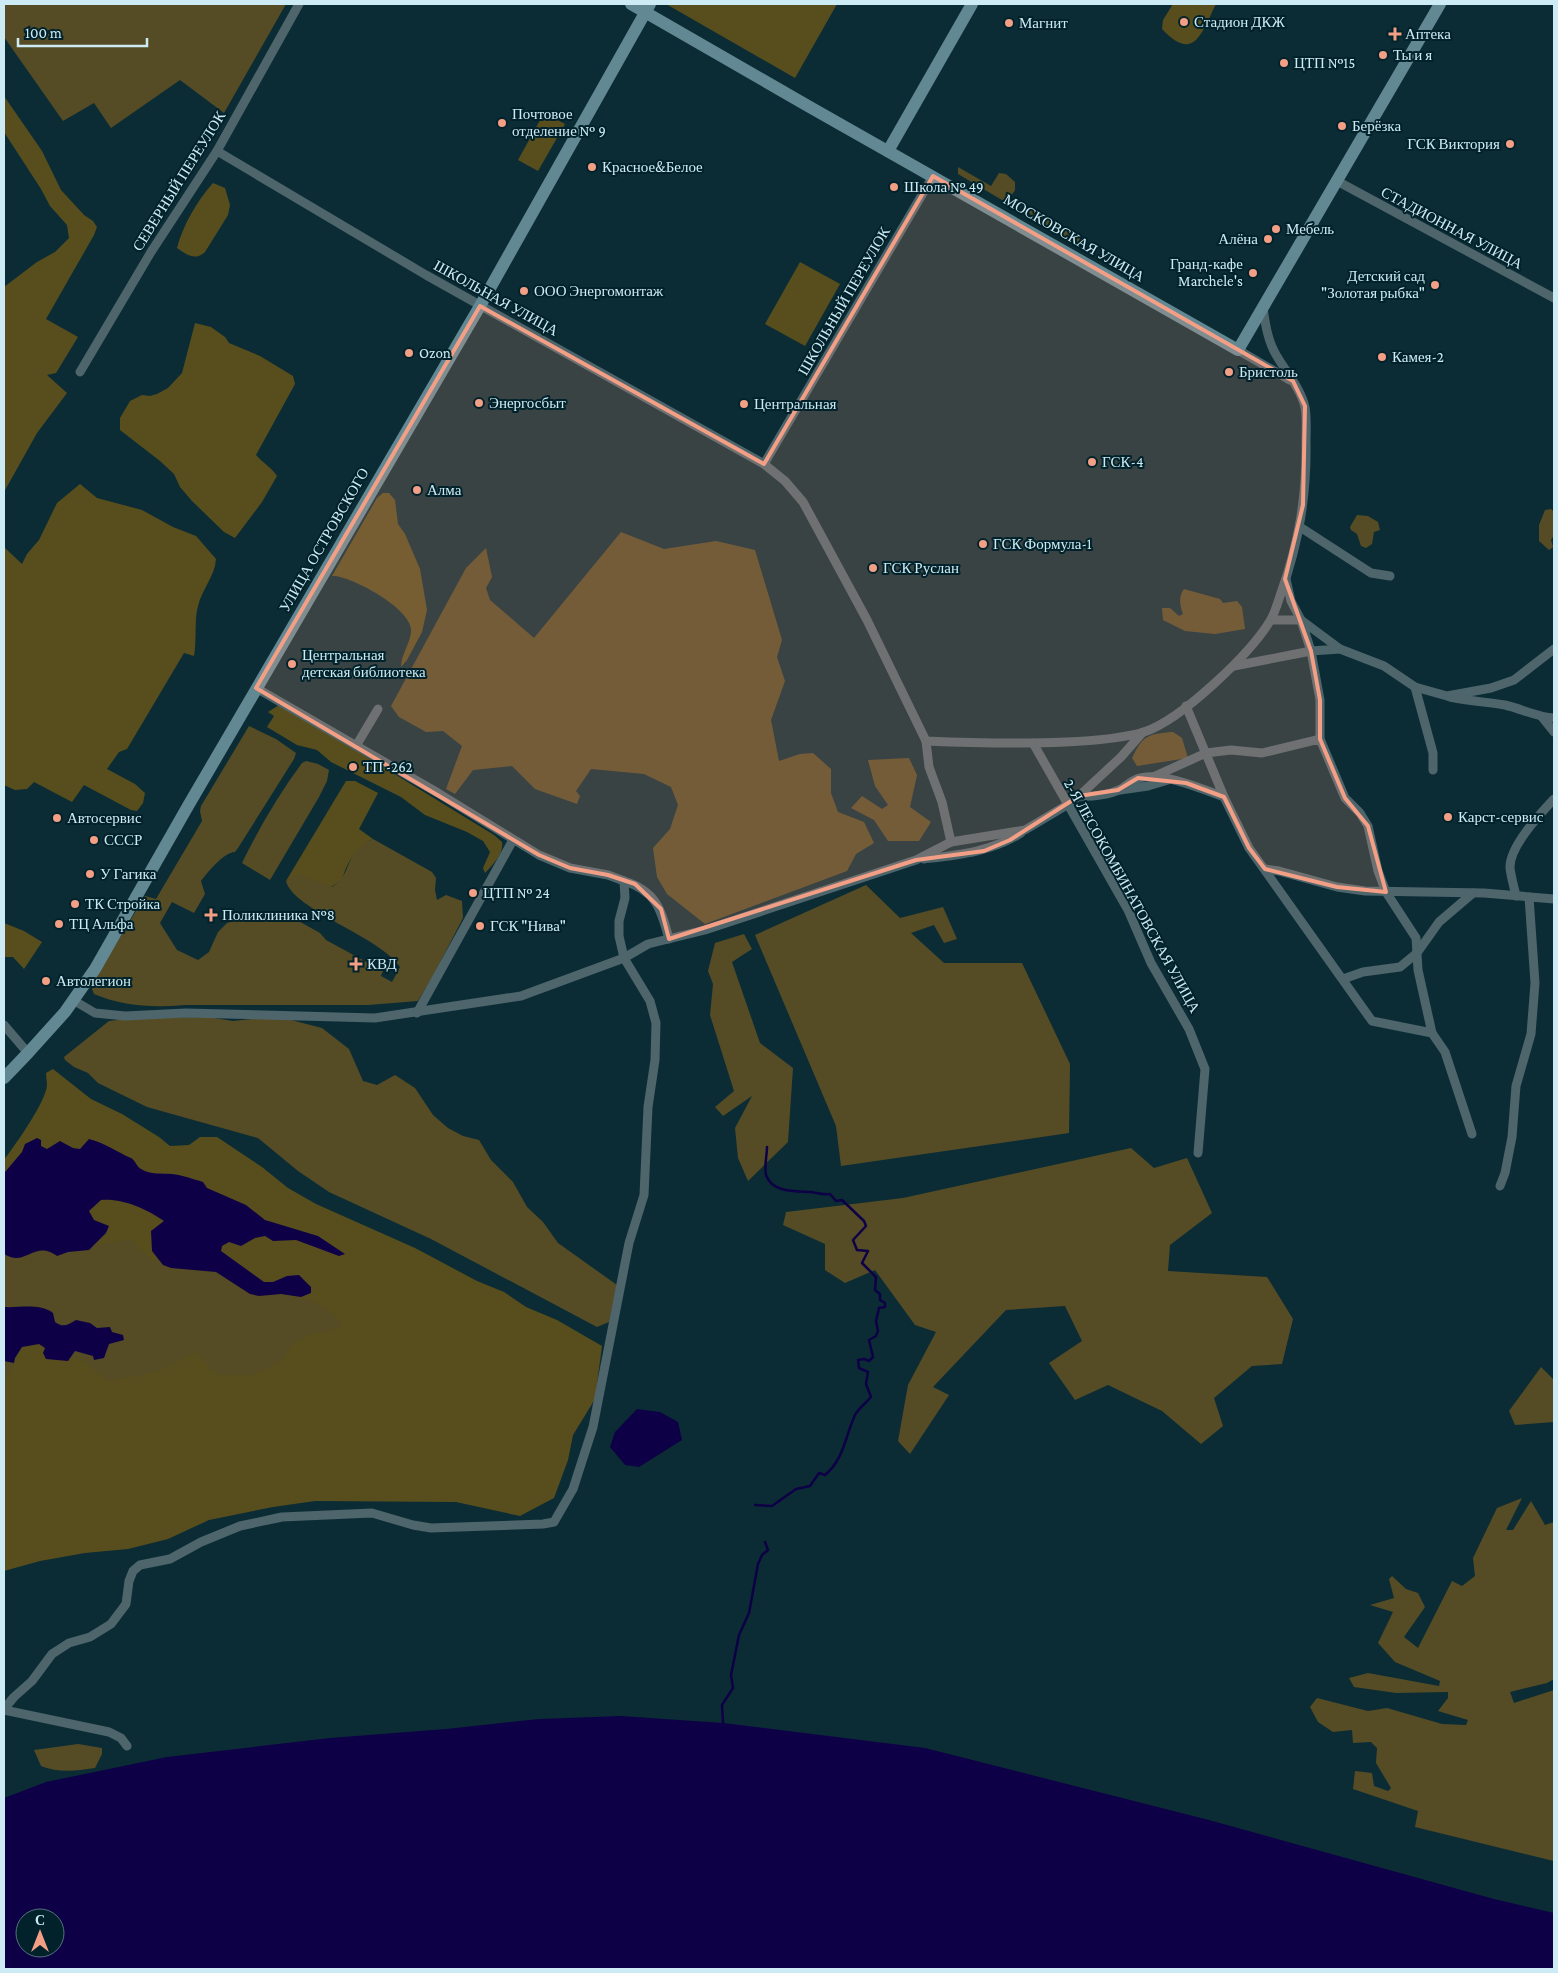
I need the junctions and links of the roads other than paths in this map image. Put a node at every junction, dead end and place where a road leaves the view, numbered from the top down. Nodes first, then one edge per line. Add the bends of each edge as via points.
1 (299, 4) edge
2 (631, 4) edge
3 (972, 4) edge
4 (1440, 4) edge
5 (648, 8) edge
6 (217, 151) junction
7 (888, 151) junction
8 (933, 176) junction
9 (1337, 181) junction
10 (1554, 298) edge
11 (480, 306) junction
12 (1263, 307) junction
13 (1238, 350) junction
14 (80, 372) dead end
15 (1293, 381) junction
16 (764, 464) junction
17 (1300, 527) junction
18 (1390, 576) dead end
19 (1286, 579) junction
20 (1271, 620) junction
21 (1301, 620) junction
22 (1340, 649) junction
23 (1554, 650) edge
24 (1311, 651) junction
25 (1234, 666) junction
26 (1415, 687) junction
27 (256, 688) junction
28 (1447, 696) junction
29 (1186, 706) junction
30 (378, 709) dead end
31 (1542, 717) junction
32 (1554, 718) edge
33 (1144, 732) junction
34 (1554, 732) edge
35 (1320, 739) junction
36 (926, 741) junction
37 (1033, 743) junction
38 (356, 746) junction
39 (1206, 753) junction
40 (1434, 770) dead end
41 (1153, 777) junction
42 (1168, 780) junction
43 (1118, 790) junction
44 (1079, 796) junction
45 (1224, 797) junction
46 (1554, 799) edge
47 (1067, 805) junction
48 (1025, 830) junction
49 (513, 840) junction
50 (951, 842) junction
51 (916, 860) junction
52 (1265, 869) junction
53 (624, 881) junction
54 (1386, 892) junction
55 (1473, 893) junction
56 (1516, 896) junction
57 (1529, 897) junction
58 (1554, 899) edge
59 (669, 939) junction
60 (1417, 953) junction
61 (624, 958) junction
62 (1343, 979) junction
63 (73, 1000) junction
64 (417, 1013) junction
65 (4, 1025) edge
66 (1432, 1033) junction
67 (28, 1054) junction
68 (4, 1078) edge
69 (1472, 1134) dead end
70 (1198, 1153) dead end
71 (1500, 1186) dead end
72 (4, 1710) edge
73 (127, 1746) dead end

1 - 6 street, СЕВЕРНЫЙ ПЕРЕУЛОК
2 - 5 main road, МОСКОВСКАЯ УЛИЦА
3 - 7 main road
4 - 9 main road
5 - 7 main road, МОСКОВСКАЯ УЛИЦА
5 - 11 main road, УЛИЦА ОСТРОВСКОГО
6 - 11 street, ШКОЛЬНАЯ УЛИЦА
6 - 14 street, СЕВЕРНЫЙ ПЕРЕУЛОК via 151,252
7 - 8 main road, МОСКОВСКАЯ УЛИЦА
8 - 13 main road, МОСКОВСКАЯ УЛИЦА
8 - 16 street, ШКОЛЬНЫЙ ПЕРЕУЛОК
9 - 10 street, СТАДИОННАЯ УЛИЦА
9 - 12 main road
11 - 16 street, ШКОЛЬНАЯ УЛИЦА
11 - 27 main road, УЛИЦА ОСТРОВСКОГО
12 - 13 main road
12 - 15 street via 1274,351
13 - 15 street, МОСКОВСКАЯ УЛИЦА
15 - 17 street via 1305,406 1306,422 1307,462
16 - 36 street, ШКОЛЬНАЯ УЛИЦА via 803,502 868,620
17 - 18 street via 1371,573
17 - 19 street
19 - 20 street
19 - 21 street via 1291,601
20 - 21 street
20 - 25 street
21 - 22 street
21 - 24 street
22 - 24 street
22 - 26 street via 1384,666
23 - 28 street via 1514,680
24 - 25 street
24 - 35 street via 1320,700
25 - 29 street
26 - 28 street
26 - 40 street
27 - 38 street
27 - 63 main road, УЛИЦА ОСТРОВСКОГО
28 - 31 street via 1505,706
29 - 33 street via 1162,724
29 - 39 street
30 - 38 street
31 - 32 street
31 - 34 street
33 - 37 street via 1095,740
33 - 44 street
35 - 39 street via 1262,753 1230,750
35 - 54 street via 1345,798 1368,826
36 - 37 street
36 - 50 street, ШКОЛЬНАЯ УЛИЦА via 929,767 942,802
37 - 47 street, 2-Я ЛЕСОКОМБИНАТОВСКАЯ УЛИЦА
38 - 49 street
39 - 41 street
39 - 45 street
41 - 42 street
41 - 43 street via 1138,778
42 - 43 street
42 - 45 street
43 - 44 street via 1089,797
44 - 47 street
45 - 52 street via 1249,848
46 - 56 street via 1512,853 1510,868
47 - 48 street
47 - 70 street, 2-Я ЛЕСОКОМБИНАТОВСКАЯ УЛИЦА via 1128,910 1151,963 1189,1029 1205,1069
48 - 50 street
48 - 51 street via 984,850
49 - 53 street via 570,868
49 - 64 street
50 - 51 street
51 - 59 street
52 - 54 street via 1337,887
52 - 62 street
53 - 59 street via 635,884 652,896 661,909
53 - 61 street via 619,921
54 - 55 street
54 - 60 street via 1416,938
55 - 56 street
55 - 60 street via 1439,922
56 - 57 street
57 - 58 street
57 - 71 street via 1535,983 1531,1034 1516,1086 1512,1137
59 - 61 street via 648,944
60 - 62 street via 1400,967 1363,972
60 - 66 street
61 - 64 street via 521,996
61 - 72 street via 650,1001 656,1023 644,1195 629,1243 593,1427 573,1488 554,1522 431,1528 372,1513 282,1517 240,1526 170,1559 140,1565 129,1581 126,1604 111,1624 52,1654
62 - 66 street via 1372,1021
63 - 64 street via 94,1013 125,1016 186,1013 375,1018
63 - 67 main road, УЛИЦА ОСТРОВСКОГО
65 - 67 street
66 - 69 street via 1446,1052
67 - 68 main road, УЛИЦА ОСТРОВСКОГО
72 - 73 street via 109,1732 121,1738

